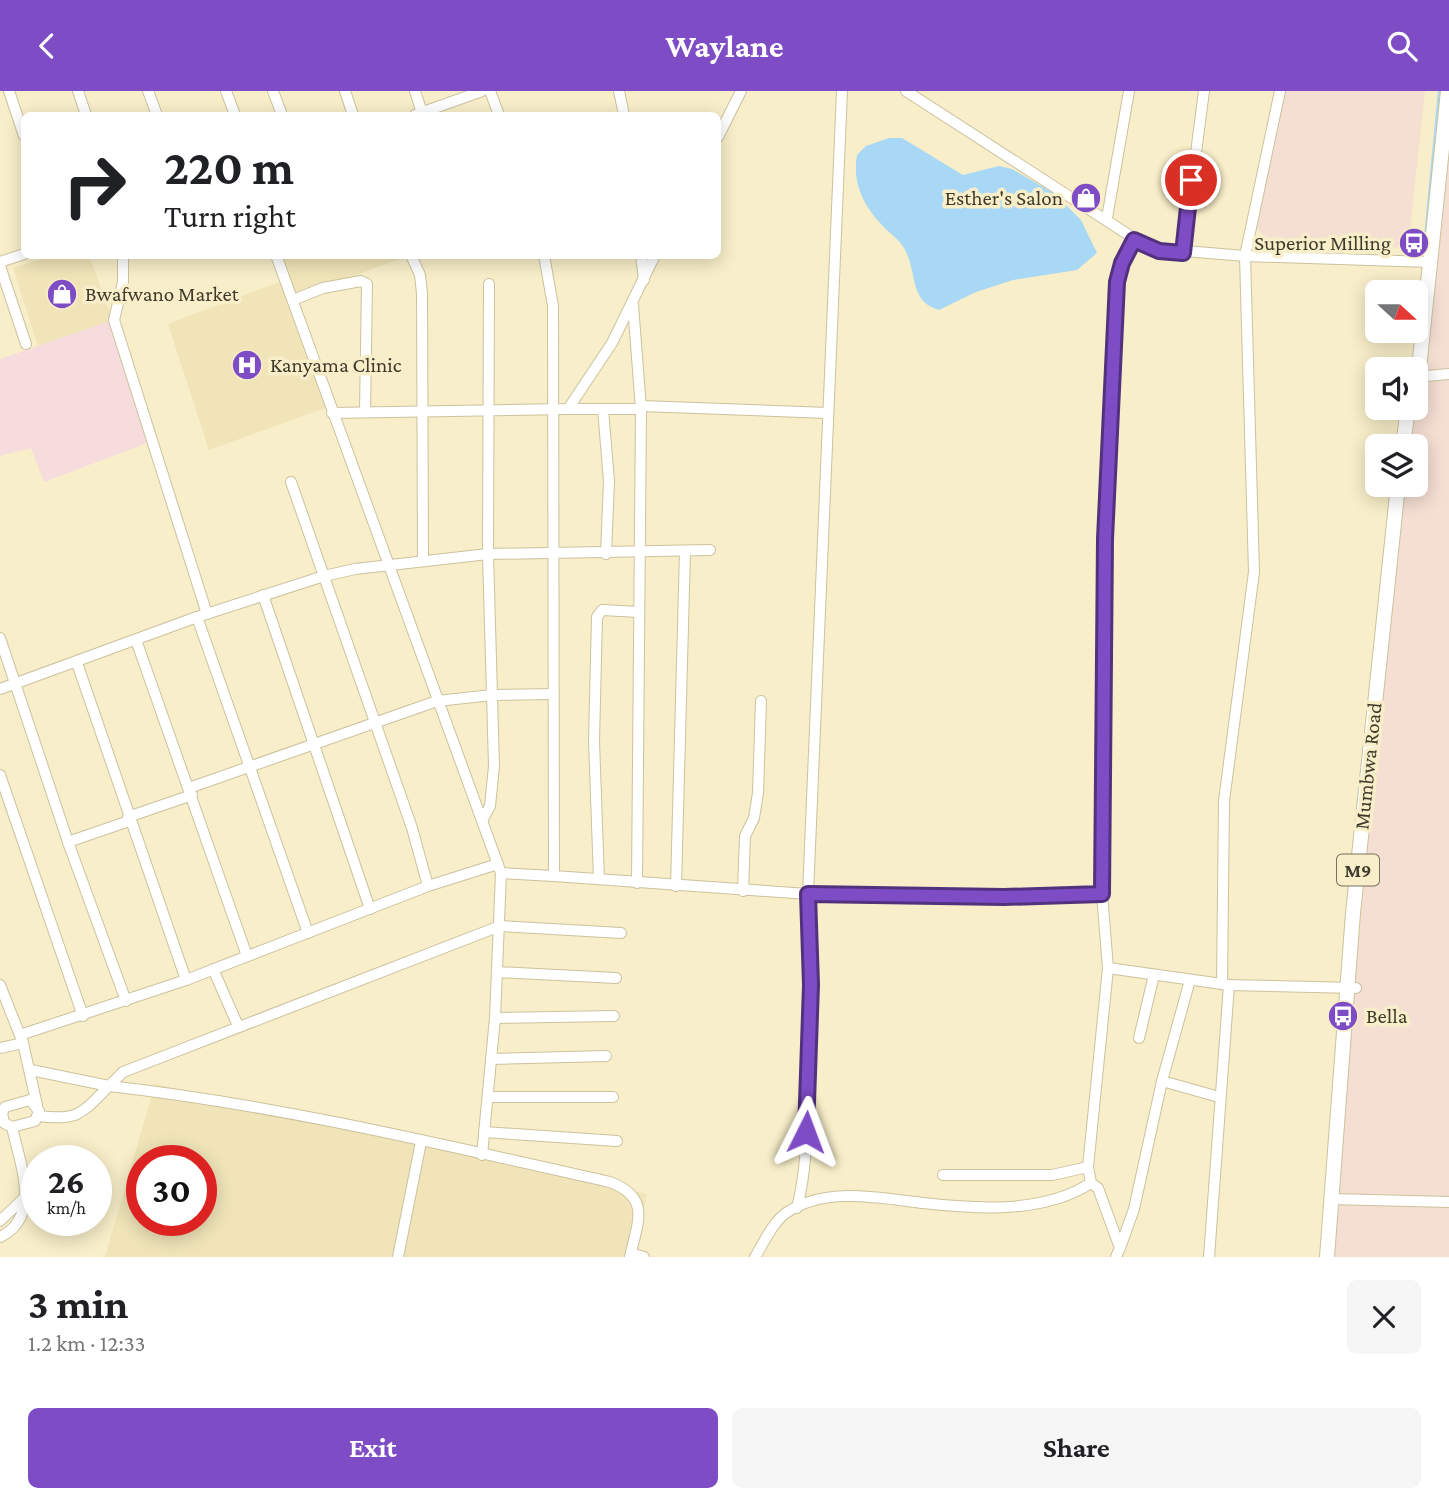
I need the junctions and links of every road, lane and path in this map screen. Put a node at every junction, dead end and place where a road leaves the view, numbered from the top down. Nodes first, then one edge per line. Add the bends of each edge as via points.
1 (9, 91) edge
2 (78, 91) edge
3 (148, 91) edge
4 (226, 91) edge
5 (273, 91) edge
6 (345, 91) edge
7 (415, 91) edge
8 (482, 91) edge
9 (490, 91) edge
10 (620, 91) edge
11 (741, 91) edge
12 (842, 91) edge
13 (906, 91) edge
14 (927, 91) edge
15 (1129, 91) edge
16 (1204, 91) edge
17 (1280, 91) edge
18 (1440, 91) edge
19 (1448, 91) edge
20 (926, 103) junction
21 (85, 112) edge
22 (156, 112) edge
23 (234, 112) edge
24 (281, 112) edge
25 (352, 112) edge
26 (418, 112) edge
27 (424, 112) edge
28 (498, 112) edge
29 (624, 112) edge
30 (21, 127) edge
31 (721, 131) edge
32 (1107, 218) junction
33 (1134, 240) junction
34 (1183, 253) junction
35 (21, 255) edge
36 (1245, 256) junction
37 (123, 259) edge
38 (278, 259) edge
39 (413, 259) edge
40 (545, 259) edge
41 (642, 259) edge
42 (654, 259) edge
43 (1426, 262) junction
44 (0, 264) edge
45 (645, 282) junction
46 (489, 284) dead end
47 (293, 300) junction
48 (633, 305) junction
49 (26, 344) dead end
50 (1417, 357) edge
51 (1428, 374) edge
52 (1449, 374) edge
53 (641, 407) junction
54 (568, 409) junction
55 (603, 409) junction
56 (553, 410) junction
57 (487, 411) junction
58 (365, 412) junction
59 (332, 413) junction
60 (421, 413) junction
61 (828, 413) junction
62 (291, 482) dead end
63 (1397, 497) edge
64 (1405, 497) edge
65 (710, 550) dead end
66 (685, 551) junction
67 (554, 553) junction
68 (488, 554) junction
69 (606, 554) junction
70 (639, 554) junction
71 (424, 559) junction
72 (386, 564) junction
73 (324, 576) junction
74 (263, 595) junction
75 (639, 612) junction
76 (202, 615) junction
77 (0, 638) edge
78 (136, 640) junction
79 (77, 663) junction
80 (16, 684) junction
81 (0, 689) edge
82 (553, 694) junction
83 (492, 695) junction
84 (437, 701) junction
85 (761, 701) dead end
86 (375, 721) junction
87 (314, 745) junction
88 (251, 766) junction
89 (0, 775) edge
90 (191, 792) junction
91 (128, 819) junction
92 (482, 821) junction
93 (68, 842) junction
94 (499, 868) junction
95 (554, 876) junction
96 (599, 879) junction
97 (637, 883) junction
98 (428, 886) junction
99 (676, 886) junction
100 (743, 891) junction
101 (808, 894) junction
102 (1102, 894) junction
103 (370, 909) junction
104 (500, 926) junction
105 (308, 933) junction
106 (621, 933) dead end
107 (247, 956) junction
108 (1108, 968) junction
109 (213, 969) junction
110 (497, 972) junction
111 (1154, 975) junction
112 (616, 978) dead end
113 (1190, 979) junction
114 (186, 980) junction
115 (1226, 984) junction
116 (0, 985) edge
117 (1351, 988) junction
118 (125, 1001) junction
119 (83, 1016) junction
120 (614, 1016) dead end
121 (495, 1018) junction
122 (237, 1026) junction
123 (1139, 1038) dead end
124 (22, 1039) junction
125 (0, 1048) edge
126 (606, 1056) dead end
127 (491, 1059) junction
128 (31, 1070) junction
129 (1162, 1080) junction
130 (109, 1086) junction
131 (488, 1097) junction
132 (613, 1097) dead end
133 (1219, 1097) junction
134 (35, 1107) junction
135 (5, 1121) edge
136 (484, 1132) junction
137 (617, 1141) dead end
138 (421, 1142) junction
139 (482, 1155) junction
140 (1088, 1167) junction
141 (21, 1170) edge
142 (943, 1175) dead end
143 (1091, 1183) junction
144 (1335, 1199) junction
145 (21, 1201) edge
146 (1449, 1202) edge
147 (797, 1208) junction
148 (21, 1211) edge
149 (0, 1221) edge
150 (0, 1237) edge
151 (1118, 1252) edge
152 (630, 1255) edge
153 (398, 1257) edge
154 (645, 1257) edge
155 (755, 1257) edge
156 (1209, 1257) edge
157 (1327, 1257) edge
158 (1336, 1257) edge

1 - 30 street
2 - 21 street
3 - 22 street
4 - 23 street
5 - 24 street
6 - 25 street
7 - 26 street
8 - 27 street
9 - 28 street
10 - 29 street
11 - 31 street
12 - 61 street
13 - 20 street
14 - 20 street
15 - 32 street
16 - 34 street
17 - 36 street
18 - 43 main road
19 - 43 main road
20 - 32 street
32 - 33 street
33 - 34 street via 1159,251
33 - 102 street via 1117,282 1105,539
34 - 36 street
35 - 44 street
36 - 43 street
36 - 115 street via 1254,572 1224,801
37 - 76 street via 114,320
38 - 47 street
39 - 60 street via 422,293
40 - 56 street via 552,294
41 - 45 street
42 - 45 street
43 - 50 main road
44 - 49 street
45 - 48 street
46 - 57 street
47 - 58 street via 323,288 361,281 367,284
47 - 59 street
48 - 53 street
48 - 54 street
51 - 52 street
53 - 55 street
53 - 61 street
53 - 70 street
54 - 55 street
54 - 56 street
55 - 69 street via 609,481
56 - 57 street
56 - 67 street
57 - 60 street
57 - 68 street
58 - 59 street
58 - 60 street
59 - 72 street
60 - 71 street
61 - 101 street
62 - 73 street
63 - 117 main road, Mumbwa Road / M9
64 - 117 main road, Mumbwa Road / M9
65 - 66 street
66 - 70 street
66 - 99 street
67 - 68 street
67 - 69 street
67 - 82 street
68 - 71 street
68 - 83 street
69 - 70 street
70 - 75 street
71 - 72 street
72 - 73 street
72 - 84 street
73 - 74 street
73 - 86 street
74 - 76 street
74 - 87 street
75 - 96 street via 602,610 597,617 594,741
75 - 97 street
76 - 78 street
76 - 88 street
77 - 80 street
78 - 79 street
78 - 90 street
79 - 80 street
79 - 91 street
80 - 81 street
80 - 93 street
82 - 83 street
82 - 95 street
83 - 84 street
83 - 92 street via 494,779 490,806
84 - 86 street
84 - 92 street
85 - 100 street via 758,793 745,837
86 - 87 street
86 - 98 street
87 - 88 street
87 - 103 street
88 - 90 street
88 - 105 street
89 - 119 street
90 - 91 street
90 - 107 street
91 - 93 street
91 - 114 street
92 - 94 street
93 - 118 street
94 - 95 street
94 - 98 street
94 - 104 street
95 - 96 street
96 - 97 street
97 - 99 street
98 - 103 street
99 - 100 street
100 - 101 street
101 - 102 street
101 - 147 street via 807,1105 803,1185
102 - 108 street
103 - 105 street
104 - 106 street
104 - 110 street
104 - 122 street
105 - 107 street
107 - 109 street
108 - 111 street
108 - 140 street
109 - 114 street
109 - 122 street
110 - 112 street
110 - 121 street
111 - 113 street
111 - 123 street
113 - 115 street
113 - 129 street
114 - 118 street
115 - 117 street
115 - 133 street
116 - 124 street
117 - 144 main road, Mumbwa Road / M9
118 - 119 street
119 - 124 street
120 - 121 street
121 - 127 street
122 - 130 street via 123,1072
124 - 125 street
124 - 128 street
126 - 127 street
127 - 131 street
128 - 130 street
128 - 134 street
129 - 133 street
129 - 151 street via 1134,1209
130 - 134 street via 76,1116 65,1119
130 - 138 street via 233,1101
131 - 132 street
131 - 136 street
133 - 156 street
134 - 135 street via 35,1121
134 - 135 street via 5,1107
135 - 141 street
136 - 137 street
136 - 139 street
138 - 139 street
138 - 153 street
139 - 152 street via 622,1187 639,1212
140 - 142 street via 1052,1175
140 - 143 street
143 - 147 street via 1054,1200 1007,1206 833,1196
143 - 151 street via 1098,1188
144 - 146 street
144 - 157 main road, Mumbwa Road / M9
144 - 158 main road, Mumbwa Road / M9
145 - 149 street
147 - 155 street via 781,1217
148 - 150 street
152 - 154 street

